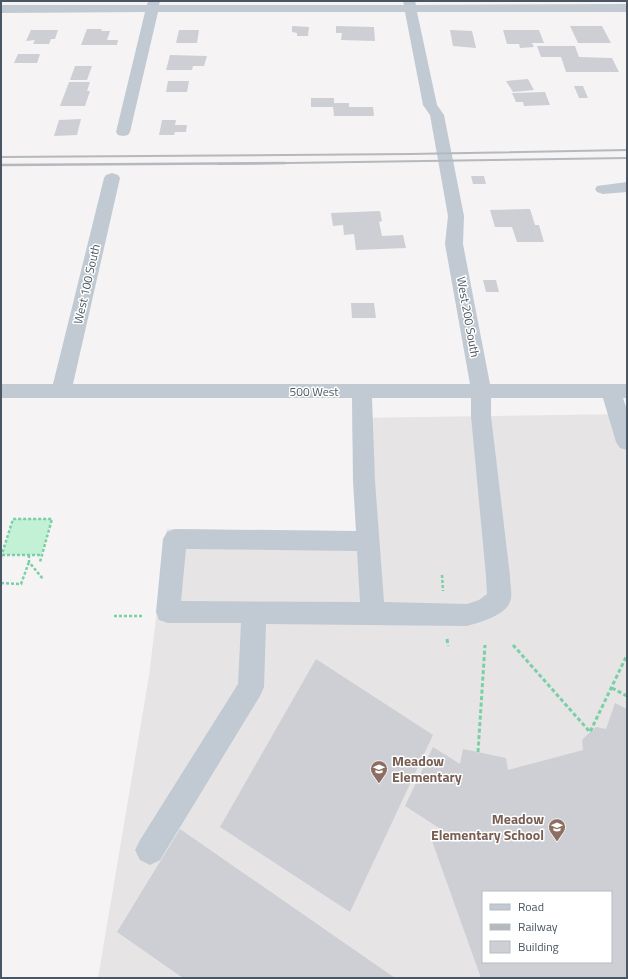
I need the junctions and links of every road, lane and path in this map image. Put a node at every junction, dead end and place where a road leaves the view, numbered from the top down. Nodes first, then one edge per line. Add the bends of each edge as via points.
1 (153, 4) edge
2 (410, 5) edge
3 (1, 8) edge
4 (627, 8) edge
5 (124, 132) dead end
6 (112, 178) dead end
7 (627, 187) edge
8 (603, 189) dead end
9 (1, 391) edge
10 (61, 391) junction
11 (481, 391) junction
12 (619, 391) edge
13 (362, 392) junction
14 (627, 442) edge
15 (368, 541) junction
16 (29, 555) junction
17 (41, 555) junction
18 (1, 556) edge
19 (29, 562) junction
20 (40, 562) dead end
21 (43, 579) dead end
22 (1, 583) edge
23 (254, 613) junction
24 (372, 613) junction
25 (114, 616) dead end
26 (142, 616) dead end
27 (447, 639) dead end
28 (485, 644) dead end
29 (513, 645) dead end
30 (448, 646) dead end
31 (627, 655) edge
32 (612, 688) junction
33 (627, 696) edge
34 (478, 752) dead end
35 (150, 850) dead end

1 - 2 street
1 - 3 street
1 - 5 street
2 - 4 street
2 - 11 street, West 200 South via 430,105 426,111 426,118 441,213 445,228 454,244
6 - 10 street, West 100 South
7 - 8 street
9 - 10 street, 500 West
10 - 13 street, 500 West
11 - 12 street, 500 West
11 - 13 street, 500 West
11 - 24 street, West 200 South via 481,416 499,598 486,610 467,615
12 - 14 street
13 - 15 street
15 - 23 street via 176,538 168,612
15 - 24 street
16 - 17 path
16 - 18 path
16 - 19 path
17 - 18 path via 52,519 13,519
17 - 20 path
19 - 21 path
19 - 22 path via 21,584
23 - 24 street
23 - 35 street via 251,687
25 - 26 path
27 - 30 path
28 - 34 path
29 - 32 path via 590,732
31 - 32 path
32 - 33 path

